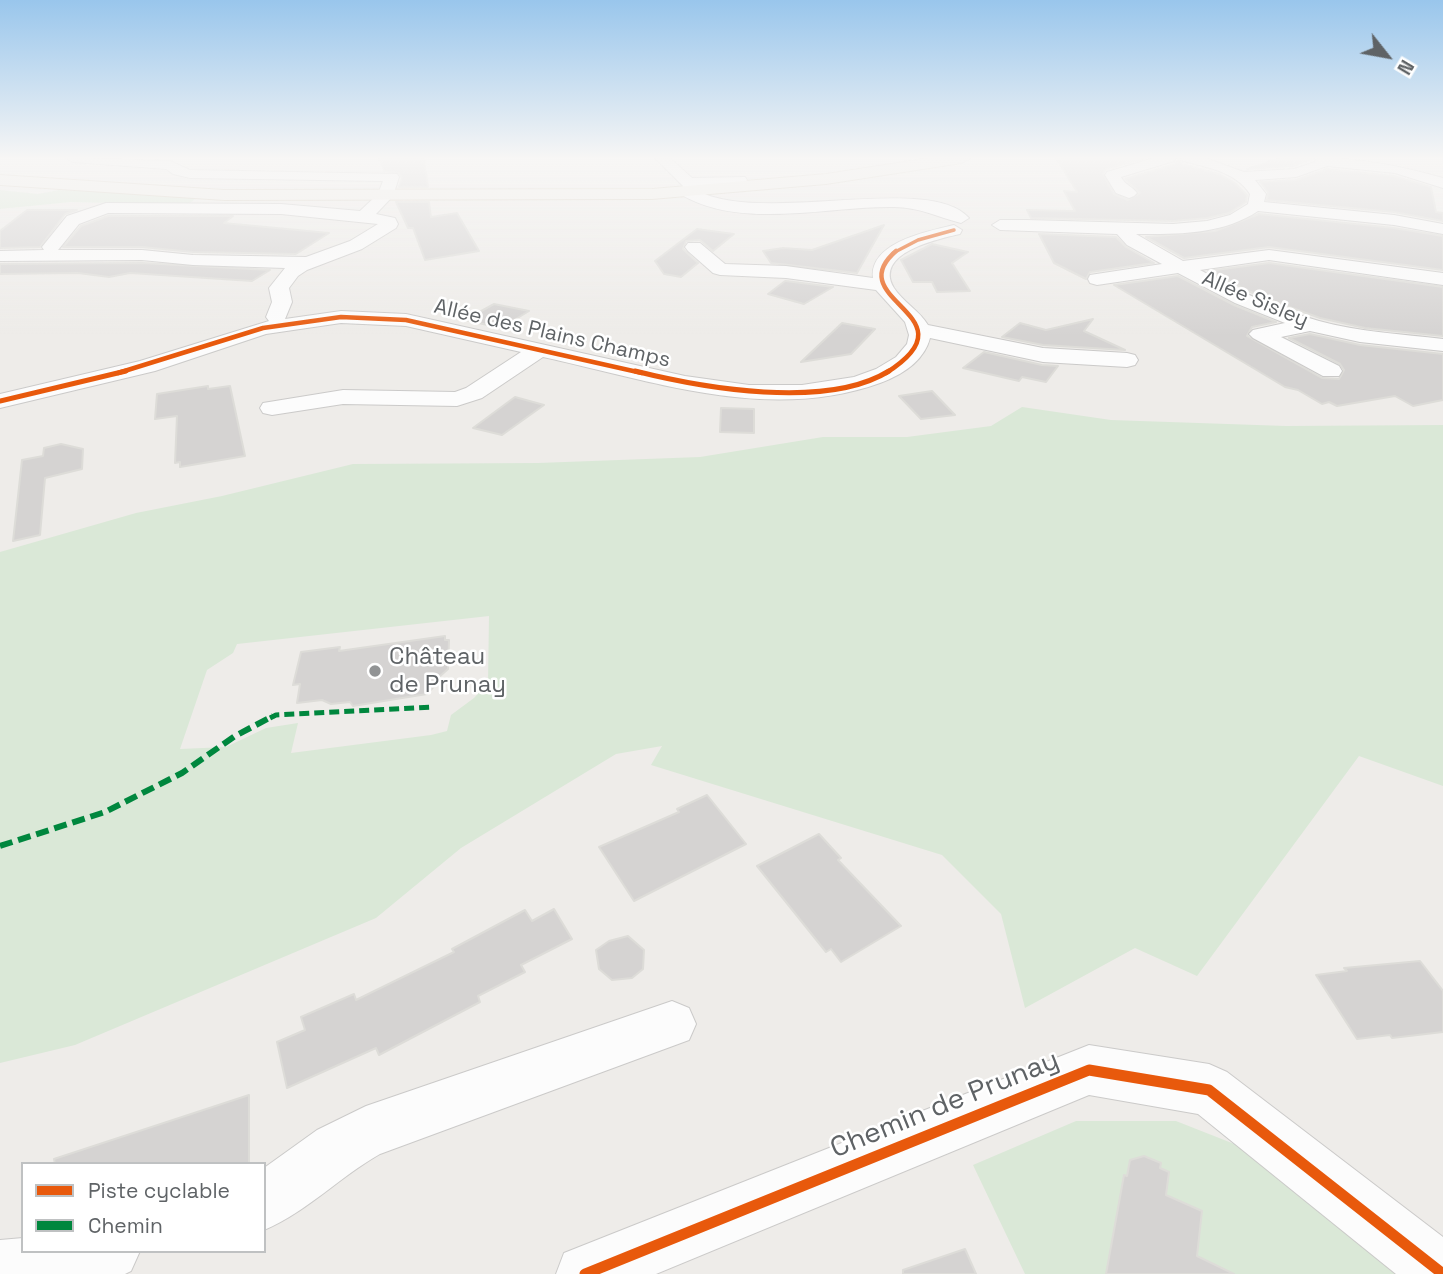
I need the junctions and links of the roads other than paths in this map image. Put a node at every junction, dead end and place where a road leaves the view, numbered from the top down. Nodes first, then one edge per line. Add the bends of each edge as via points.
1 (81, 217) edge
2 (179, 217) edge
3 (264, 217) edge
4 (322, 217) edge
5 (373, 217) edge
6 (957, 217) edge
7 (1235, 217) edge
8 (1369, 217) edge
9 (976, 226) junction
10 (163, 228) dead end
11 (1121, 228) junction
12 (1443, 229) edge
13 (143, 241) dead end
14 (693, 245) dead end
15 (51, 247) dead end
16 (123, 255) junction
17 (0, 256) edge
18 (309, 263) junction
19 (1184, 269) junction
20 (1097, 279) dead end
21 (1443, 279) edge
22 (883, 285) junction
23 (1234, 295) junction
24 (1200, 300) dead end
25 (276, 317) dead end
26 (1312, 326) junction
27 (919, 330) junction
28 (1443, 345) edge
29 (540, 349) junction
30 (1127, 360) dead end
31 (1331, 371) dead end
32 (0, 401) edge
33 (272, 408) dead end
34 (672, 1024) dead end
35 (266, 1201) edge
36 (104, 1253) edge
37 (0, 1269) edge
38 (585, 1274) edge
39 (1443, 1274) edge

1 - 15 street
2 - 10 street
3 - 4 street via 311,224
5 - 18 street via 390,224 354,247
6 - 9 street
7 - 11 street via 1169,228
8 - 12 street
9 - 11 street
9 - 22 street via 917,240 892,254 882,273
11 - 19 street, Allée Sisley via 1133,242
13 - 16 street
14 - 22 street via 720,269
16 - 17 street
16 - 18 street
18 - 25 street via 281,281 284,296
19 - 20 street
19 - 21 street via 1269,255
19 - 23 street, Allée Sisley
22 - 27 street via 910,313
23 - 24 street
23 - 26 street, Allée Sisley
26 - 28 street, Allée Sisley
26 - 31 street via 1260,334
27 - 29 street, Allée des Plains Champs via 911,355 898,366 825,390 793,393 727,390
27 - 30 street via 1043,355
29 - 32 street, Allée des Plains Champs via 406,320 311,320 263,328 147,366
29 - 33 street via 474,393 457,399 343,397
34 - 35 street via 366,1133 336,1149
36 - 37 street via 65,1265
38 - 39 street, Chemin de Prunay via 1089,1070 1209,1090

